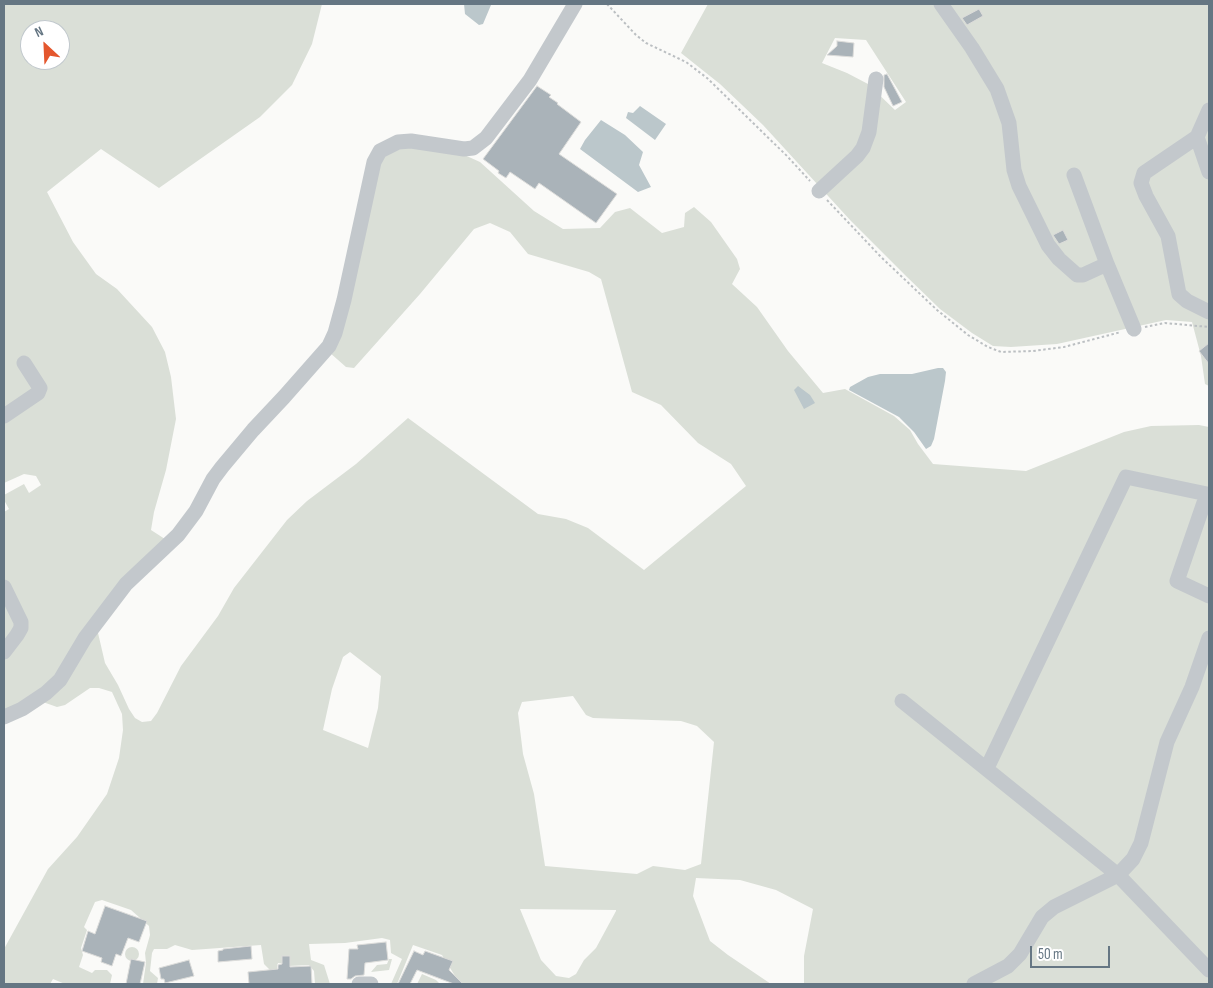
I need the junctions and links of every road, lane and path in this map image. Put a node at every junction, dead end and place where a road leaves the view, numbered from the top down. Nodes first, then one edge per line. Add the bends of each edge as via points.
1 (575, 4) edge
2 (607, 4) edge
3 (940, 4) edge
4 (876, 79) dead end
5 (1209, 110) edge
6 (1196, 137) junction
7 (1209, 172) edge
8 (1074, 175) dead end
9 (819, 191) junction
10 (1107, 264) junction
11 (1209, 312) edge
12 (1209, 327) edge
13 (1134, 329) junction
14 (24, 363) dead end
15 (4, 416) edge
16 (4, 587) edge
17 (1209, 596) edge
18 (1209, 638) edge
19 (4, 652) edge
20 (902, 701) dead end
21 (4, 717) edge
22 (987, 768) junction
23 (1118, 874) junction
24 (1209, 970) edge
25 (359, 984) edge
26 (371, 984) edge
27 (974, 984) edge

1 - 21 lane via 530,80 486,138 464,150 411,141 398,142 380,151 374,162 344,300 328,346 222,467 178,535 126,584 85,638 60,680 22,709
2 - 9 path via 646,44 686,62 707,78
3 - 10 lane via 997,89 1009,123 1019,186 1048,245 1077,275
4 - 9 lane via 869,132 863,148
5 - 6 lane
6 - 7 lane
6 - 11 lane via 1144,173 1141,183 1168,236 1179,294
8 - 10 lane
9 - 13 path via 937,310 988,347 1001,352 1033,351 1064,347
10 - 13 lane
12 - 13 path via 1165,323
14 - 15 lane via 40,388 38,393
16 - 19 lane via 21,628
17 - 22 lane via 1178,581 1207,494 1126,476
18 - 23 lane via 1192,687 1167,742 1140,843 1133,859
20 - 22 lane
22 - 23 lane
23 - 24 lane
23 - 27 lane via 1054,907 1042,917 1020,954 1008,966
25 - 26 lane

